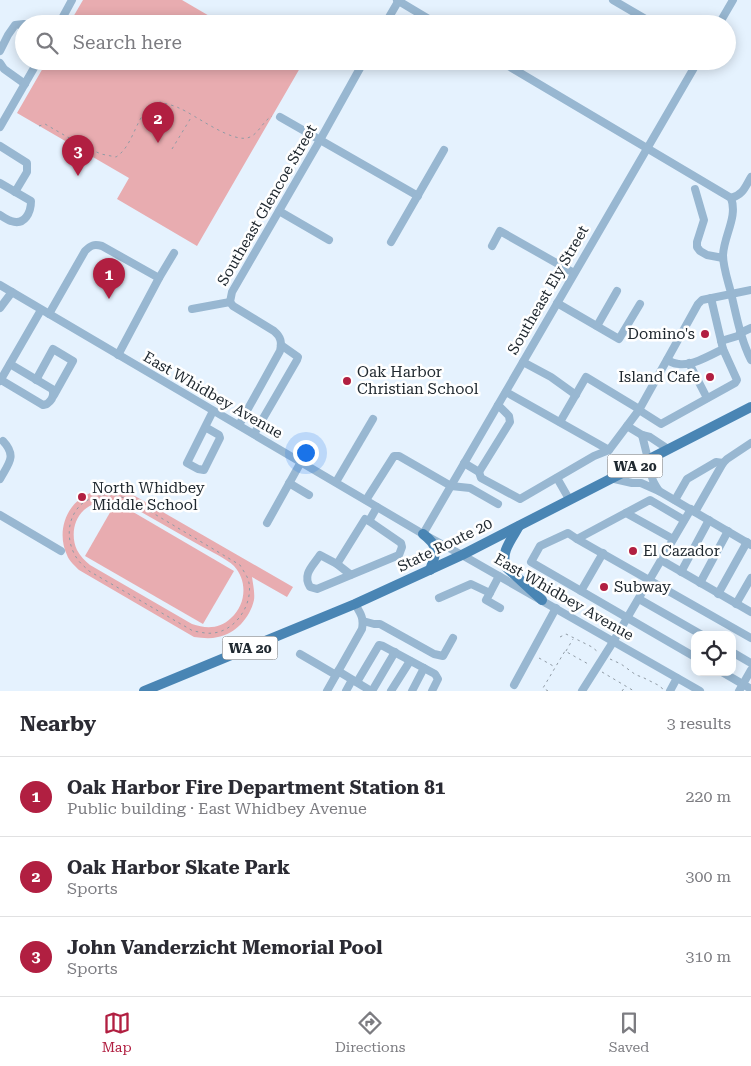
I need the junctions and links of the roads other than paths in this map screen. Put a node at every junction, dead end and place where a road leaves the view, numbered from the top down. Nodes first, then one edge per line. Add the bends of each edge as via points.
1 (72, 0) edge
2 (398, 0) edge
3 (613, 0) edge
4 (732, 0) edge
5 (64, 15) edge
6 (390, 15) edge
7 (422, 15) edge
8 (639, 15) edge
9 (724, 15) edge
10 (15, 25) edge
11 (0, 51) edge
12 (0, 63) edge
13 (33, 70) edge
14 (359, 70) edge
15 (515, 70) edge
16 (693, 70) edge
17 (25, 84) junction
18 (280, 117) road end
19 (0, 128) edge
20 (320, 140) junction
21 (0, 146) edge
22 (647, 148) junction
23 (444, 150) dead end
24 (751, 177) edge
25 (0, 183) edge
26 (695, 189) dead end
27 (15, 192) junction
28 (418, 196) junction
29 (730, 198) junction
30 (280, 210) junction
31 (0, 215) edge
32 (329, 240) dead end
33 (391, 242) dead end
34 (492, 246) dead end
35 (174, 253) dead end
36 (724, 258) junction
37 (574, 273) junction
38 (159, 278) junction
39 (0, 285) edge
40 (751, 290) edge
41 (617, 291) dead end
42 (12, 292) junction
43 (731, 295) junction
44 (711, 298) junction
45 (230, 302) junction
46 (557, 303) junction
47 (640, 304) dead end
48 (0, 308) edge
49 (192, 309) dead end
50 (41, 310) junction
51 (49, 314) junction
52 (597, 326) junction
53 (751, 328) edge
54 (740, 334) junction
55 (281, 345) junction
56 (722, 345) junction
57 (118, 355) junction
58 (667, 360) junction
59 (751, 360) edge
60 (523, 362) junction
61 (0, 363) edge
62 (689, 363) junction
63 (9, 366) junction
64 (0, 380) edge
65 (36, 380) junction
66 (506, 392) junction
67 (576, 394) junction
68 (54, 395) junction
69 (708, 398) junction
70 (498, 405) junction
71 (751, 407) edge
72 (639, 409) junction
73 (214, 411) junction
74 (373, 419) dead end
75 (560, 422) junction
76 (238, 425) junction
77 (626, 426) junction
78 (205, 427) junction
79 (254, 434) junction
80 (642, 435) junction
81 (1, 441) edge
82 (751, 443) edge
83 (608, 450) junction
84 (664, 451) junction
85 (648, 459) junction
86 (301, 462) junction
87 (464, 463) junction
88 (723, 463) junction
89 (480, 472) junction
90 (557, 478) junction
91 (610, 478) junction
92 (0, 479) edge
93 (336, 482) junction
94 (289, 483) junction
95 (451, 486) junction
96 (659, 491) junction
97 (309, 495) dead end
98 (366, 500) junction
99 (569, 500) junction
100 (675, 500) junction
101 (498, 504) dead end
102 (377, 506) junction
103 (693, 511) junction
104 (626, 513) junction
105 (0, 515) edge
106 (684, 520) junction
107 (709, 520) junction
108 (369, 521) junction
109 (266, 523) dead end
110 (519, 525) junction
111 (728, 531) junction
112 (423, 534) junction
113 (577, 539) junction
114 (673, 539) junction
115 (749, 544) edge
116 (61, 551) dead end
117 (603, 553) junction
118 (462, 555) junction
119 (661, 560) junction
120 (337, 564) junction
121 (430, 570) junction
122 (681, 572) junction
123 (351, 575) junction
124 (500, 576) junction
125 (751, 578) edge
126 (650, 580) junction
127 (700, 583) junction
128 (581, 591) junction
129 (490, 593) junction
130 (718, 594) junction
131 (439, 598) dead end
132 (639, 598) junction
133 (542, 600) junction
134 (355, 604) junction
135 (736, 604) junction
136 (500, 608) dead end
137 (556, 608) junction
138 (751, 612) edge
139 (628, 618) junction
140 (363, 622) junction
141 (695, 631) edge
142 (453, 638) dead end
143 (751, 638) edge
144 (614, 642) junction
145 (394, 652) junction
146 (300, 654) dead end
147 (736, 654) edge
148 (691, 655) edge
149 (410, 660) junction
150 (751, 663) edge
151 (424, 668) junction
152 (751, 670) edge
153 (337, 673) junction
154 (727, 676) edge
155 (677, 678) junction
156 (354, 681) junction
157 (514, 685) dead end
158 (741, 688) edge
159 (691, 689) edge
160 (751, 689) edge
161 (148, 690) edge
162 (369, 690) edge
163 (327, 691) edge
164 (346, 691) edge
165 (391, 691) edge
166 (412, 691) edge
167 (432, 691) edge
168 (582, 691) edge
169 (670, 691) edge
170 (700, 691) edge

1 - 5 street
2 - 6 street
2 - 7 street
3 - 8 street
4 - 9 street
10 - 11 street
12 - 17 street
13 - 17 street
14 - 20 street, Southeast Glencoe Street
15 - 22 street
16 - 22 street, Southeast Ely Street
17 - 19 street
18 - 20 street
20 - 28 street
20 - 30 street, Southeast Glencoe Street
21 - 27 street via 27,163 27,172
22 - 29 street
22 - 37 street, Southeast Ely Street
23 - 28 street
24 - 29 street via 741,194
25 - 27 street
26 - 36 street via 704,220 697,248 707,255
27 - 31 street via 31,201 27,217 20,222 12,222
28 - 33 street
29 - 36 street via 734,212
30 - 32 street
30 - 45 street, Southeast Glencoe Street via 232,292
34 - 37 street via 500,231
35 - 38 street
36 - 43 street
37 - 46 street, Southeast Ely Street
38 - 51 street via 95,244 85,251
38 - 57 street
39 - 42 street, East Whidbey Avenue
40 - 43 street
41 - 52 street
42 - 48 street
42 - 50 street, East Whidbey Avenue
43 - 44 street
43 - 54 street
44 - 56 street
44 - 58 street via 698,304
45 - 49 street
45 - 55 street, Southeast Glencoe Street via 237,310 274,331
46 - 52 street
46 - 60 street, Southeast Ely Street
47 - 52 street via 619,339
50 - 51 street, East Whidbey Avenue
50 - 63 street
51 - 57 street, East Whidbey Avenue
53 - 54 street
54 - 56 street
54 - 59 street
55 - 76 street
55 - 79 street, Southeast Glencoe Street via 298,357
56 - 62 street via 707,358
56 - 69 street via 737,380
57 - 73 street, East Whidbey Avenue
58 - 62 street via 680,365
58 - 72 street
60 - 66 street, Southeast Ely Street
60 - 67 street
61 - 63 street
62 - 69 street
63 - 64 street
63 - 65 street
64 - 68 street via 43,405
65 - 68 street via 52,389
65 - 68 street via 53,349 73,361
66 - 70 street, Southeast Ely Street
66 - 75 street
67 - 72 street via 586,378
67 - 75 street
69 - 72 street via 661,424
70 - 87 street, Southeast Ely Street
70 - 89 street via 509,416 510,422
71 - 84 main road, State Route 20 / WA 20
72 - 77 street
73 - 76 street, East Whidbey Avenue
73 - 78 street
74 - 93 street
75 - 83 street
76 - 79 street, East Whidbey Avenue
77 - 80 street
77 - 83 street
78 - 78 street via 220,438 204,470 188,463
79 - 86 street, East Whidbey Avenue
80 - 84 street via 650,437
80 - 85 street
81 - 92 street via 10,448 11,455
82 - 88 street
83 - 90 street
84 - 85 main road, State Route 20 / WA 20
84 - 96 street via 651,468 652,480
85 - 91 main road, State Route 20 / WA 20
86 - 93 street, East Whidbey Avenue
86 - 94 street
87 - 89 street
87 - 95 street, Southeast Ely Street
88 - 100 street via 716,462 687,479
88 - 103 street
89 - 90 street via 481,478 520,498
90 - 99 street
91 - 96 street via 641,483
91 - 99 main road, State Route 20 / WA 20
93 - 98 street, East Whidbey Avenue
94 - 97 street
94 - 109 street
95 - 98 street via 394,456
95 - 101 street via 470,488
95 - 112 street, Southeast Ely Street
96 - 100 street
98 - 102 street, East Whidbey Avenue
99 - 110 main road, State Route 20 / WA 20
100 - 103 street
102 - 108 street
102 - 112 street, East Whidbey Avenue
103 - 106 street
103 - 107 street
104 - 106 street via 650,500
104 - 113 street
104 - 114 street
105 - 116 street
106 - 114 street
107 - 111 street
107 - 122 street
108 - 120 street via 365,519
108 - 123 street via 401,542 402,547 399,555
110 - 118 main road, State Route 20 / WA 20
110 - 133 main road via 505,551 504,562
111 - 115 street
111 - 127 street
112 - 118 street, East Whidbey Avenue
112 - 121 main road via 435,546
113 - 117 street
113 - 128 street via 568,533 540,546 530,562
114 - 119 street
115 - 130 street
117 - 126 street
117 - 128 street
118 - 121 main road, State Route 20 / WA 20
118 - 124 street, East Whidbey Avenue
119 - 122 street
119 - 126 street
120 - 123 street
120 - 123 street via 320,554 307,575 310,588 317,589
121 - 134 main road, State Route 20 / WA 20
122 - 127 street
124 - 129 street
124 - 133 street, East Whidbey Avenue
125 - 135 street
126 - 132 street
126 - 143 street
127 - 130 street
128 - 139 street
129 - 131 street via 471,584
129 - 136 street via 486,600
130 - 135 street
132 - 139 street
132 - 141 street
133 - 137 street, East Whidbey Avenue
134 - 140 street
134 - 161 main road, State Route 20 / WA 20
135 - 138 street
137 - 144 street, East Whidbey Avenue
137 - 157 street
139 - 144 street
139 - 148 street
140 - 142 street via 380,624 443,656
140 - 153 street
144 - 155 street, East Whidbey Avenue
144 - 168 street
145 - 149 street
145 - 156 street via 379,645
145 - 162 street
146 - 153 street
147 - 150 street
149 - 151 street
149 - 165 street
151 - 166 street
151 - 167 street via 438,679
152 - 158 street
153 - 156 street
153 - 163 street
154 - 158 street
155 - 159 street, East Whidbey Avenue
155 - 169 street
156 - 162 street
156 - 164 street
158 - 160 street
159 - 170 street, East Whidbey Avenue

